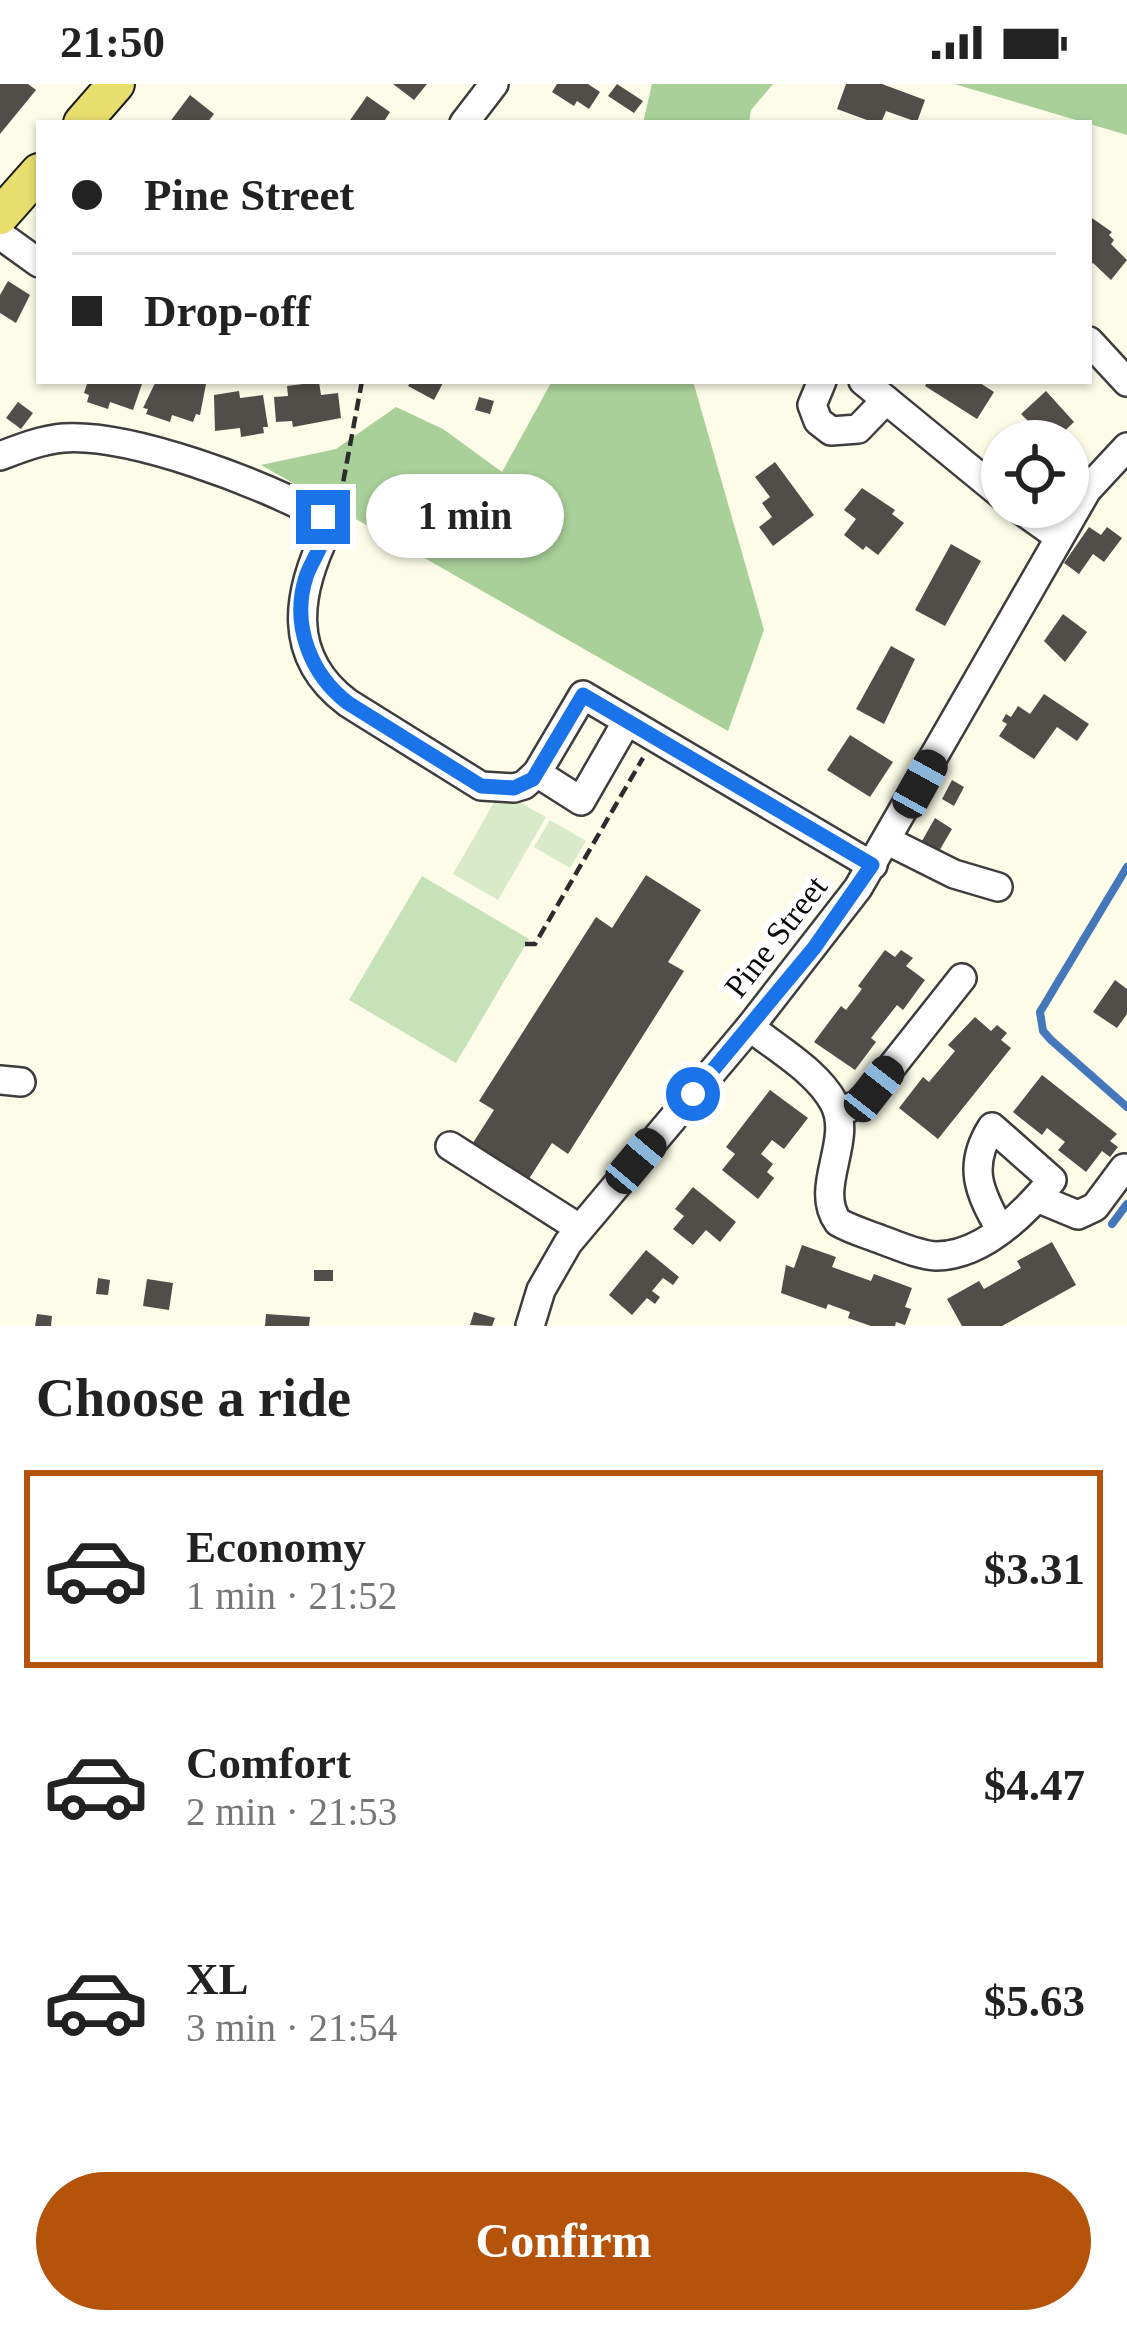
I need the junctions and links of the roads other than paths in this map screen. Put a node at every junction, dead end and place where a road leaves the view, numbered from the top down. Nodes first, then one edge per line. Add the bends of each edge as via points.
1 (116, 84) edge
2 (494, 84) edge
3 (85, 120) edge
4 (466, 120) edge
5 (0, 235) edge
6 (36, 261) edge
7 (1092, 344) edge
8 (1127, 382) edge
9 (821, 384) edge
10 (867, 384) edge
11 (886, 400) junction
12 (1127, 447) edge
13 (0, 456) edge
14 (981, 478) edge
15 (1046, 528) edge
16 (1059, 537) junction
17 (627, 721) junction
18 (537, 773) junction
19 (888, 841) junction
20 (872, 865) junction
21 (998, 887) dead end
22 (962, 978) dead end
23 (750, 1028) junction
24 (838, 1112) junction
25 (450, 1146) dead end
26 (1124, 1168) dead end
27 (1037, 1198) junction
28 (579, 1228) junction
29 (1000, 1229) junction
30 (530, 1326) edge

1 - 3 main road
2 - 4 street
5 - 6 street
7 - 8 street
9 - 11 street via 812,405 831,431 858,429
10 - 11 street
11 - 14 street
12 - 16 street, Pine Street via 1095,478
13 - 18 street via 59,438 125,446 259,484 321,516 327,531 301,612 311,658 330,687 481,786 514,788
15 - 16 street
16 - 19 street, Pine Street
17 - 18 street via 583,695
17 - 18 street via 581,801
17 - 20 street
19 - 20 street, Pine Street
19 - 21 street
20 - 23 street, Pine Street
22 - 24 street via 874,1089
23 - 24 street via 819,1084
23 - 28 street, Pine Street
24 - 29 street via 829,1200 838,1222 940,1256
25 - 28 street
26 - 27 street via 1095,1207 1078,1215
27 - 29 street
27 - 29 street via 1052,1180 992,1127 976,1177
28 - 30 street, Pine Street via 548,1274

